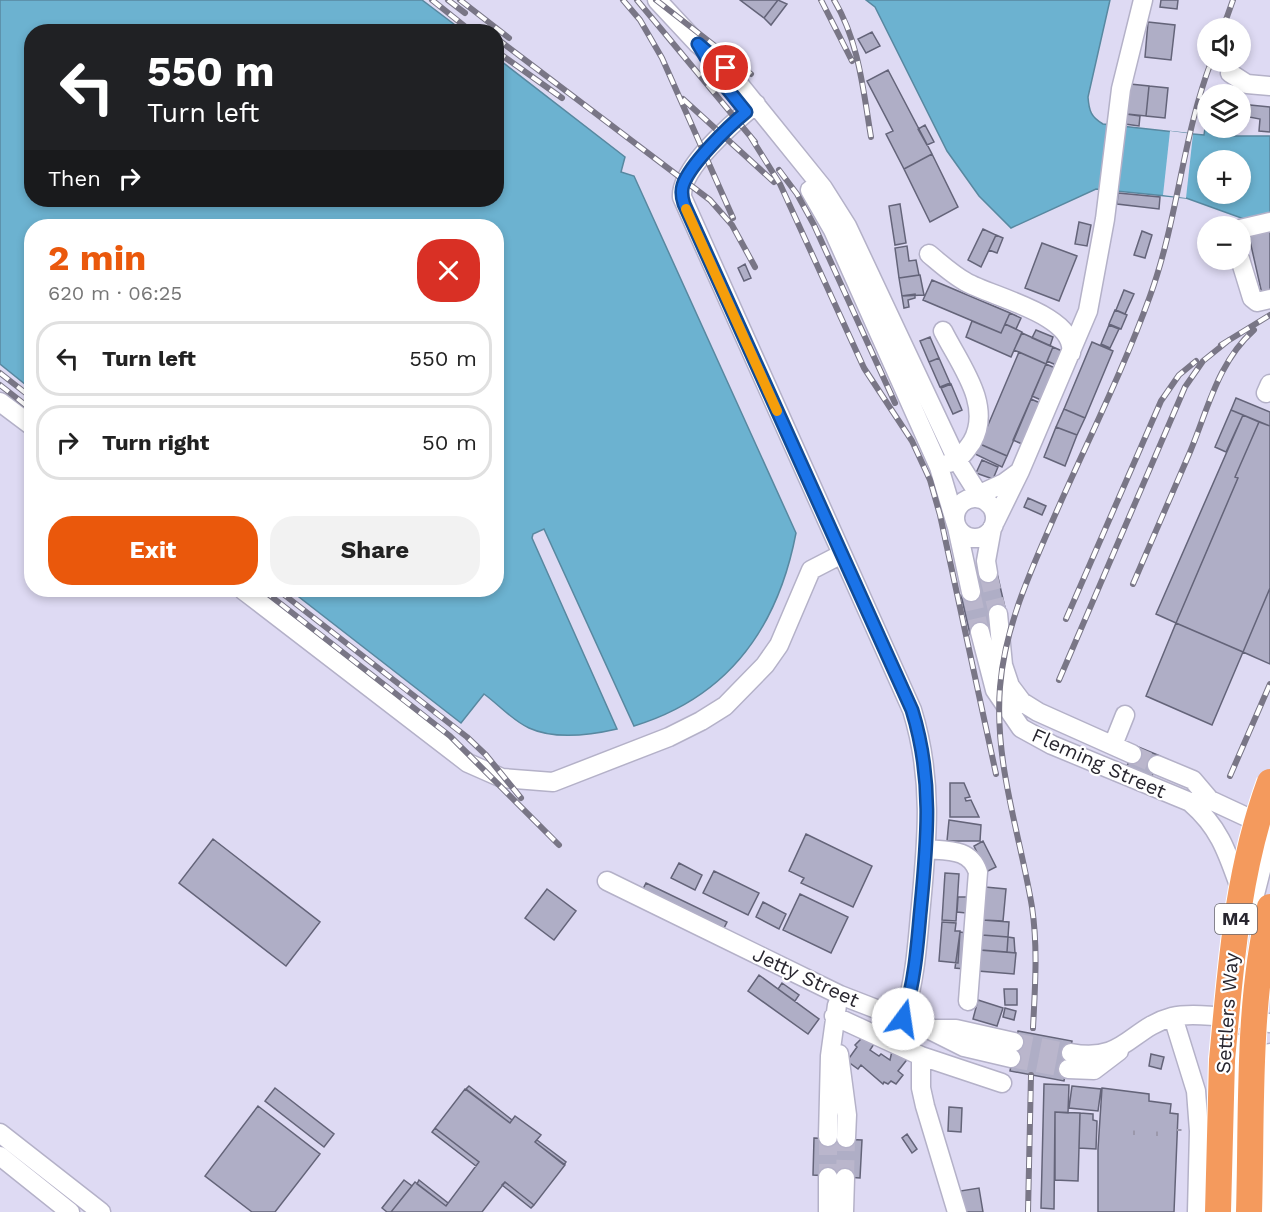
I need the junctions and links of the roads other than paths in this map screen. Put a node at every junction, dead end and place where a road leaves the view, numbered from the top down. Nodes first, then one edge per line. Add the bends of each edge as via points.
1 (657, 0) edge
2 (1143, 0) edge
3 (1230, 73) dead end
4 (1270, 86) edge
5 (751, 108) junction
6 (1270, 222) edge
7 (1251, 227) edge
8 (929, 254) dead end
9 (1243, 270) edge
10 (1270, 299) edge
11 (943, 331) dead end
12 (1071, 354) junction
13 (0, 402) edge
14 (24, 420) edge
15 (957, 460) junction
16 (939, 467) junction
17 (1020, 471) junction
18 (984, 510) junction
19 (956, 524) junction
20 (842, 554) junction
21 (988, 573) tunnel mouth
22 (971, 592) tunnel mouth
23 (252, 597) edge
24 (998, 614) tunnel mouth
25 (980, 632) tunnel mouth
26 (1125, 715) dead end
27 (1113, 745) junction
28 (1132, 754) tunnel mouth
29 (1157, 765) tunnel mouth
30 (1270, 782) edge
31 (1200, 802) junction
32 (1270, 828) edge
33 (1270, 836) edge
34 (926, 849) junction
35 (607, 881) dead end
36 (1260, 910) edge
37 (840, 994) junction
38 (969, 1001) dead end
39 (1173, 1017) junction
40 (903, 1019) junction
41 (1234, 1019) junction
42 (834, 1021) junction
43 (1270, 1023) edge
44 (1012, 1050) tunnel mouth
45 (1270, 1053) edge
46 (921, 1056) junction
47 (1070, 1061) tunnel mouth
48 (1002, 1083) dead end
49 (0, 1133) edge
50 (828, 1137) tunnel mouth
51 (846, 1138) tunnel mouth
52 (0, 1156) edge
53 (1204, 1209) edge
54 (70, 1212) edge
55 (101, 1212) edge
56 (828, 1212) edge
57 (844, 1212) edge
58 (957, 1212) edge
59 (1236, 1212) edge
60 (1249, 1212) edge
61 (1264, 1212) edge

1 - 5 street via 698,44 717,76
2 - 12 street via 1124,74 1091,302
3 - 4 street via 1246,84
5 - 15 street via 824,188 847,226
5 - 16 street via 817,200 833,230
5 - 20 street via 722,134 687,178 682,198
6 - 7 street
8 - 12 street via 966,282 1055,322 1071,342
9 - 10 street via 1249,295 1257,302
11 - 15 street via 981,414 978,431
12 - 17 street
13 - 14 street
15 - 16 street
15 - 18 street
16 - 19 street
17 - 18 street
17 - 18 street via 1004,483
18 - 19 street via 957,509
18 - 19 street via 988,533 975,538 963,534
18 - 21 street
19 - 22 street
20 - 23 street via 811,570 779,645 748,685 725,706 669,737 547,783 502,778 473,766
20 - 34 street via 919,732 928,778
24 - 27 street, Fleming Street via 1001,658 1018,698 1038,712
25 - 31 street, Fleming Street via 995,690 1022,728 1052,745
26 - 27 street
27 - 28 street, Fleming Street
29 - 31 street, Fleming Street via 1192,780
30 - 53 highway, Settlers Way / M4, bridge via 1245,864
31 - 32 street, Fleming Street
31 - 36 street
33 - 36 street
34 - 38 street via 965,854 978,872
34 - 40 street via 915,967
35 - 37 street, Jetty Street
36 - 41 street
36 - 60 highway, Settlers Way / M4, bridge
37 - 40 street, Jetty Street
37 - 42 street
39 - 41 street
39 - 47 street via 1129,1043 1101,1068 1088,1071
39 - 53 street via 1196,1091
40 - 44 street, Jetty Street via 927,1029 956,1029 977,1042
41 - 43 street
41 - 59 street
42 - 46 street
42 - 50 street
42 - 51 street via 847,1115
45 - 61 street
46 - 48 street
46 - 58 street via 925,1106
49 - 55 street
52 - 54 street
56 - 57 street via 837,1178

